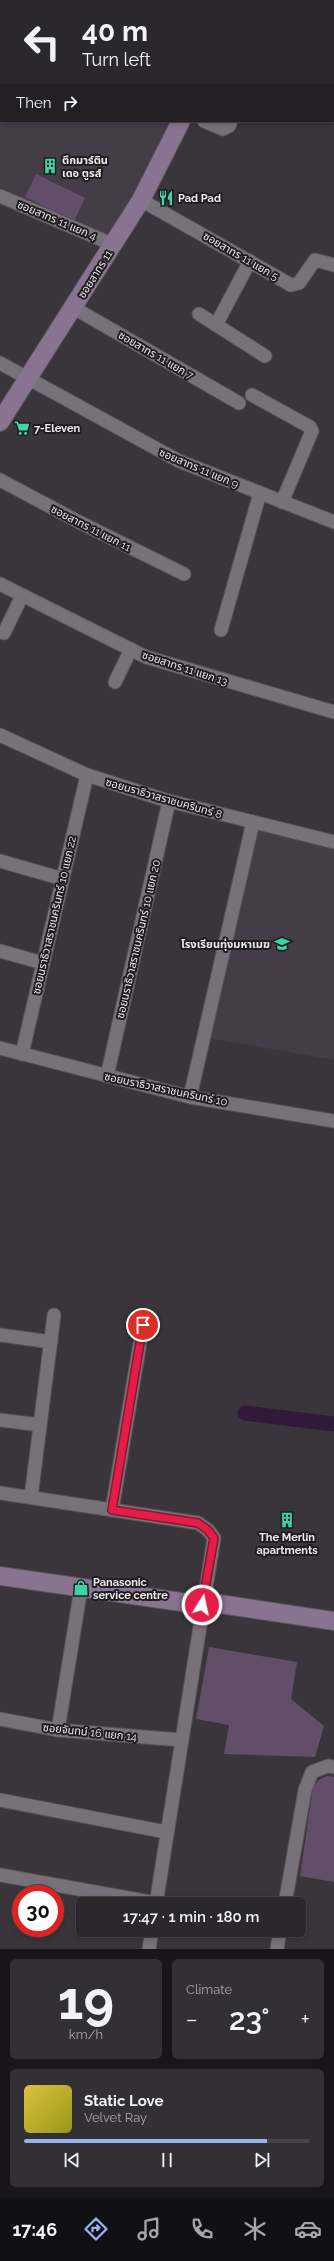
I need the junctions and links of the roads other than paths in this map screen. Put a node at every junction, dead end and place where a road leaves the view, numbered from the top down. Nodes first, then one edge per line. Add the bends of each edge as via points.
1 (180, 122) edge
2 (206, 122) edge
3 (231, 122) edge
4 (0, 196) edge
5 (141, 200) junction
6 (114, 245) junction
7 (250, 261) junction
8 (334, 265) edge
9 (74, 308) junction
10 (199, 314) dead end
11 (216, 325) junction
12 (265, 356) dead end
13 (0, 363) edge
14 (28, 379) junction
15 (252, 395) dead end
16 (239, 403) dead end
17 (0, 422) edge
18 (0, 480) edge
19 (260, 493) junction
20 (282, 502) junction
21 (334, 522) edge
22 (184, 574) dead end
23 (0, 584) edge
24 (22, 596) junction
25 (221, 630) dead end
26 (4, 633) dead end
27 (131, 650) junction
28 (116, 682) dead end
29 (334, 712) edge
30 (0, 735) edge
31 (87, 776) junction
32 (169, 801) junction
33 (253, 822) junction
34 (334, 842) edge
35 (0, 861) edge
36 (63, 879) junction
37 (0, 952) edge
38 (43, 963) junction
39 (0, 1048) edge
40 (22, 1054) junction
41 (106, 1076) junction
42 (190, 1097) junction
43 (334, 1121) edge
44 (54, 1315) dead end
45 (143, 1325) dead end
46 (0, 1335) edge
47 (51, 1342) junction
48 (0, 1420) edge
49 (40, 1425) junction
50 (0, 1493) edge
51 (31, 1497) junction
52 (112, 1510) junction
53 (0, 1576) edge
54 (81, 1588) junction
55 (202, 1605) junction
56 (334, 1621) edge
57 (0, 1719) edge
58 (58, 1730) junction
59 (181, 1740) junction
60 (334, 1767) edge
61 (0, 1800) edge
62 (166, 1832) junction
63 (0, 1875) edge
64 (118, 1897) edge
65 (157, 1897) edge
66 (285, 1897) edge
67 (151, 1937) edge
68 (279, 1937) edge
69 (149, 1949) edge
70 (277, 1949) edge

1 - 5 street, ซอยสาทร 11
2 - 3 street via 223,129
4 - 6 street, ซอยสาทร 11 แยก 4
5 - 6 street, ซอยสาทร 11
5 - 7 street, ซอยสาทร 11 แยก 5
6 - 9 street, ซอยสาทร 11
7 - 8 street, ซอยสาทร 11 แยก 5 via 291,285 299,283 315,260
7 - 11 street
9 - 14 street, ซอยสาทร 11
9 - 16 street, ซอยสาทร 11 แยก 7
10 - 11 street
11 - 12 street
13 - 14 street, ซอยสาทร 11 แยก 9
14 - 17 street, ซอยสาทร 11
14 - 19 street, ซอยสาทร 11 แยก 9 via 169,456
15 - 20 street via 310,427 312,431
18 - 22 street, ซอยสาทร 11 แยก 11
19 - 20 street, ซอยสาทร 11 แยก 9
19 - 25 street
20 - 21 street, ซอยสาทร 11 แยก 9
23 - 24 street, ซอยสาทร 11 แยก 13
24 - 26 street
24 - 27 street, ซอยสาทร 11 แยก 13
27 - 28 street
27 - 29 street, ซอยสาทร 11 แยก 13 via 146,657
30 - 31 street, ซอยนราธิวาสราชนครินทร์ 8
31 - 32 street, ซอยนราธิวาสราชนครินทร์ 8
31 - 36 street, ซอยนราธิวาสราชนครินทร์ 10 แยก 22
32 - 33 street, ซอยนราธิวาสราชนครินทร์ 8
32 - 41 street, ซอยนราธิวาสราชนครินทร์ 10 แยก 20
33 - 34 street, ซอยนราธิวาสราชนครินทร์ 8
33 - 42 street
35 - 36 street
36 - 38 street, ซอยนราธิวาสราชนครินทร์ 10 แยก 22
37 - 38 street
38 - 40 street, ซอยนราธิวาสราชนครินทร์ 10 แยก 22
39 - 40 street, ซอยนราธิวาสราชนครินทร์ 10
40 - 41 street, ซอยนราธิวาสราชนครินทร์ 10
41 - 42 street, ซอยนราธิวาสราชนครินทร์ 10
42 - 43 street, ซอยนราธิวาสราชนครินทร์ 10
44 - 47 street
45 - 52 street
46 - 47 street
47 - 49 street
48 - 49 street
49 - 51 street
50 - 51 street
51 - 52 street
52 - 55 street via 198,1523 208,1530 214,1538
53 - 54 street
54 - 55 street
54 - 58 street
55 - 56 street via 220,1604
55 - 59 street
57 - 58 street, ซอยจันทน์ 16 แยก 14
58 - 59 street, ซอยจันทน์ 16 แยก 14
59 - 62 street
60 - 66 street via 328,1766 312,1772 305,1790
61 - 62 street
62 - 65 street
63 - 64 street
67 - 69 street
68 - 70 street

